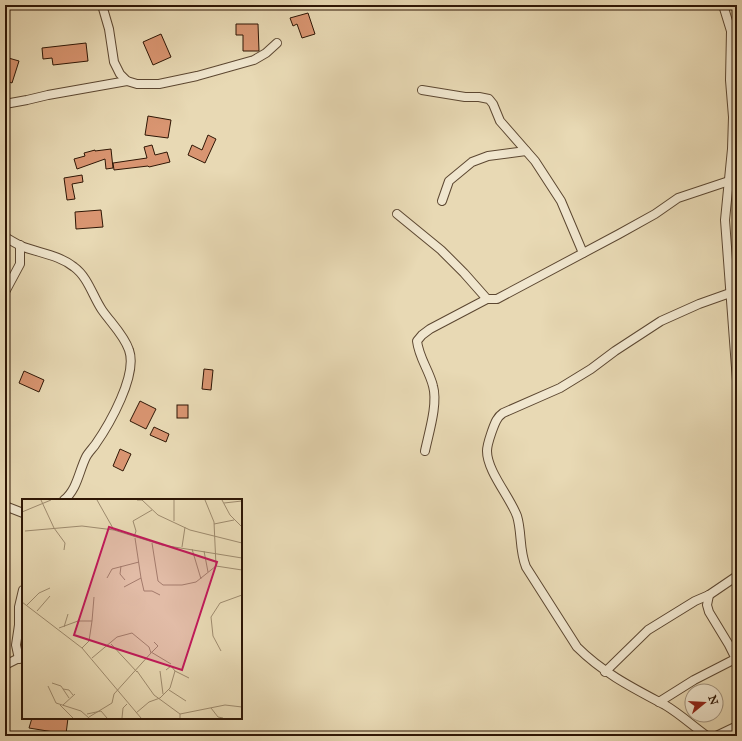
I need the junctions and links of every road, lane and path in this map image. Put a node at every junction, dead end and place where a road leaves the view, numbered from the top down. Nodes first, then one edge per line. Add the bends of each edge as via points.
1 (102, 5) edge
2 (723, 5) edge
3 (734, 29) edge
4 (277, 43) dead end
5 (127, 82) junction
6 (422, 90) dead end
7 (5, 104) edge
8 (526, 151) junction
9 (734, 174) edge
10 (729, 181) junction
11 (442, 201) dead end
12 (397, 214) dead end
13 (5, 237) edge
14 (20, 245) junction
15 (583, 253) junction
16 (5, 292) edge
17 (730, 292) junction
18 (487, 299) junction
19 (737, 381) edge
20 (425, 451) dead end
21 (65, 499) edge
22 (5, 506) edge
23 (22, 513) edge
24 (737, 576) edge
25 (22, 594) edge
26 (709, 595) junction
27 (21, 657) edge
28 (736, 658) edge
29 (5, 665) edge
30 (605, 672) junction
31 (659, 702) junction
32 (737, 726) edge
33 (707, 736) edge
34 (716, 736) edge

1 - 5 street via 114,62
2 - 3 street
3 - 9 street via 730,80
4 - 5 street via 254,60 226,68 159,84
5 - 7 street via 48,94
6 - 8 street via 489,99 500,121
8 - 11 street via 488,156 472,162 449,181
8 - 15 street via 561,201
9 - 10 street
10 - 15 street via 678,198
10 - 17 street via 725,220
12 - 18 street via 441,250
13 - 14 street
14 - 16 street via 20,264
14 - 21 street via 51,255 76,268 101,310 130,350 130,372 120,401 102,434 86,456 75,486
15 - 18 street via 497,299
17 - 19 street
17 - 30 street via 661,321 560,388 503,413 495,421 487,454 517,516 526,567 577,647
18 - 20 street via 430,329 418,341 420,356 430,375 435,394
22 - 23 street
24 - 26 street
25 - 27 street via 16,645
26 - 28 street via 709,612
26 - 30 street via 648,630
27 - 29 street
28 - 31 street
30 - 31 street
31 - 33 street via 684,717
32 - 34 street

